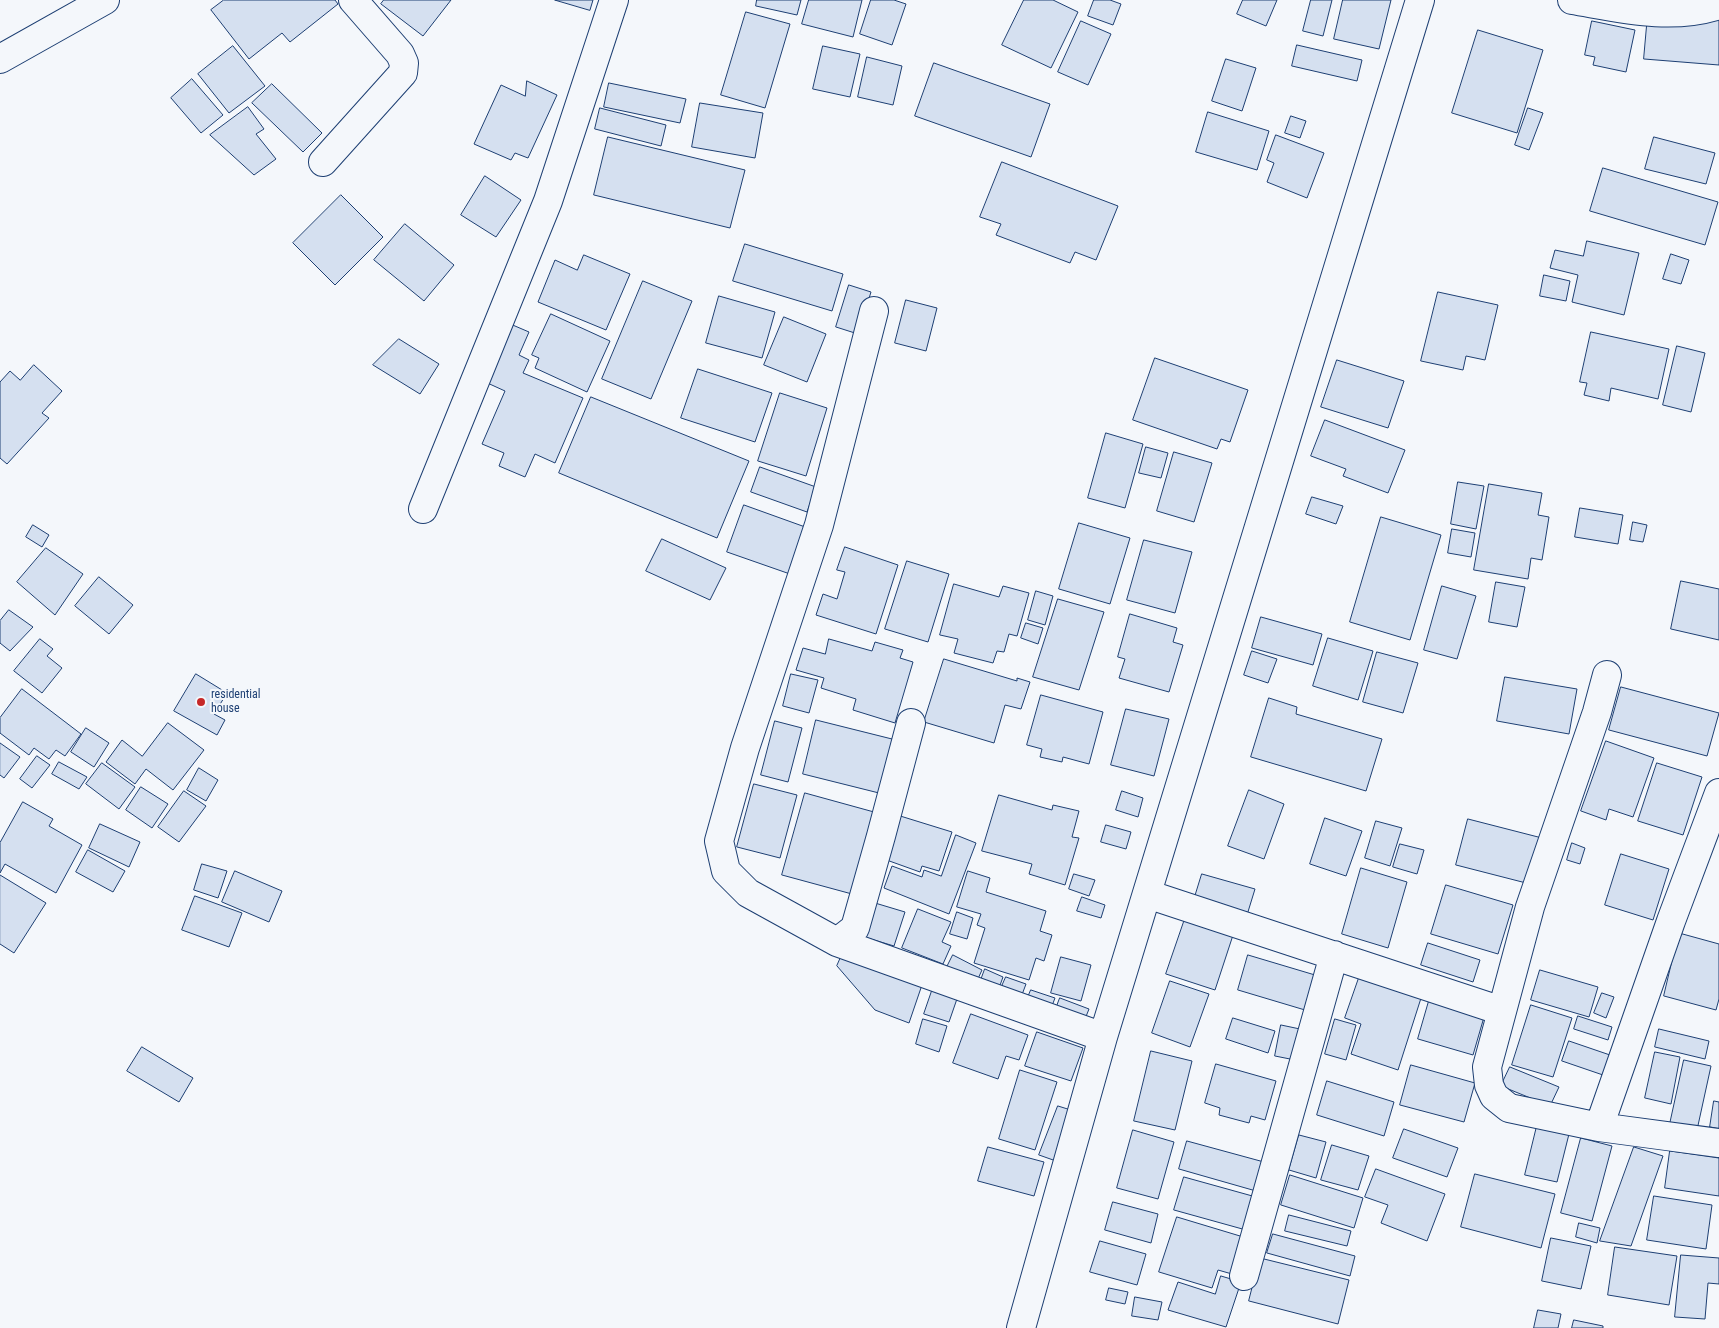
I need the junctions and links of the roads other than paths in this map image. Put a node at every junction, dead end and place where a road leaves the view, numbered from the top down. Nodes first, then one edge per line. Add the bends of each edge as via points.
1 (105, 0) edge
2 (354, 0) edge
3 (614, 0) edge
4 (1420, 0) edge
5 (1572, 0) edge
6 (1719, 5) edge
7 (0, 59) edge
8 (324, 162) dead end
9 (874, 311) dead end
10 (423, 509) dead end
11 (1608, 674) dead end
12 (911, 723) dead end
13 (1719, 793) edge
14 (1147, 894) junction
15 (837, 942) junction
16 (1334, 955) junction
17 (1502, 1011) junction
18 (1103, 1037) junction
19 (1599, 1126) junction
20 (1719, 1143) edge
21 (1244, 1276) dead end
22 (1021, 1328) edge

1 - 7 street
2 - 8 street via 400,54 404,63 403,73
3 - 10 street via 548,201
4 - 14 street
5 - 6 street via 1672,13
9 - 15 street via 819,525 745,748 718,841 726,871 748,893
11 - 17 street via 1530,907
12 - 15 street via 855,928
13 - 19 street
14 - 16 street
14 - 18 street
15 - 18 street
16 - 17 street
16 - 21 street
17 - 19 street via 1487,1067 1494,1096 1509,1108
18 - 22 street
19 - 20 street

